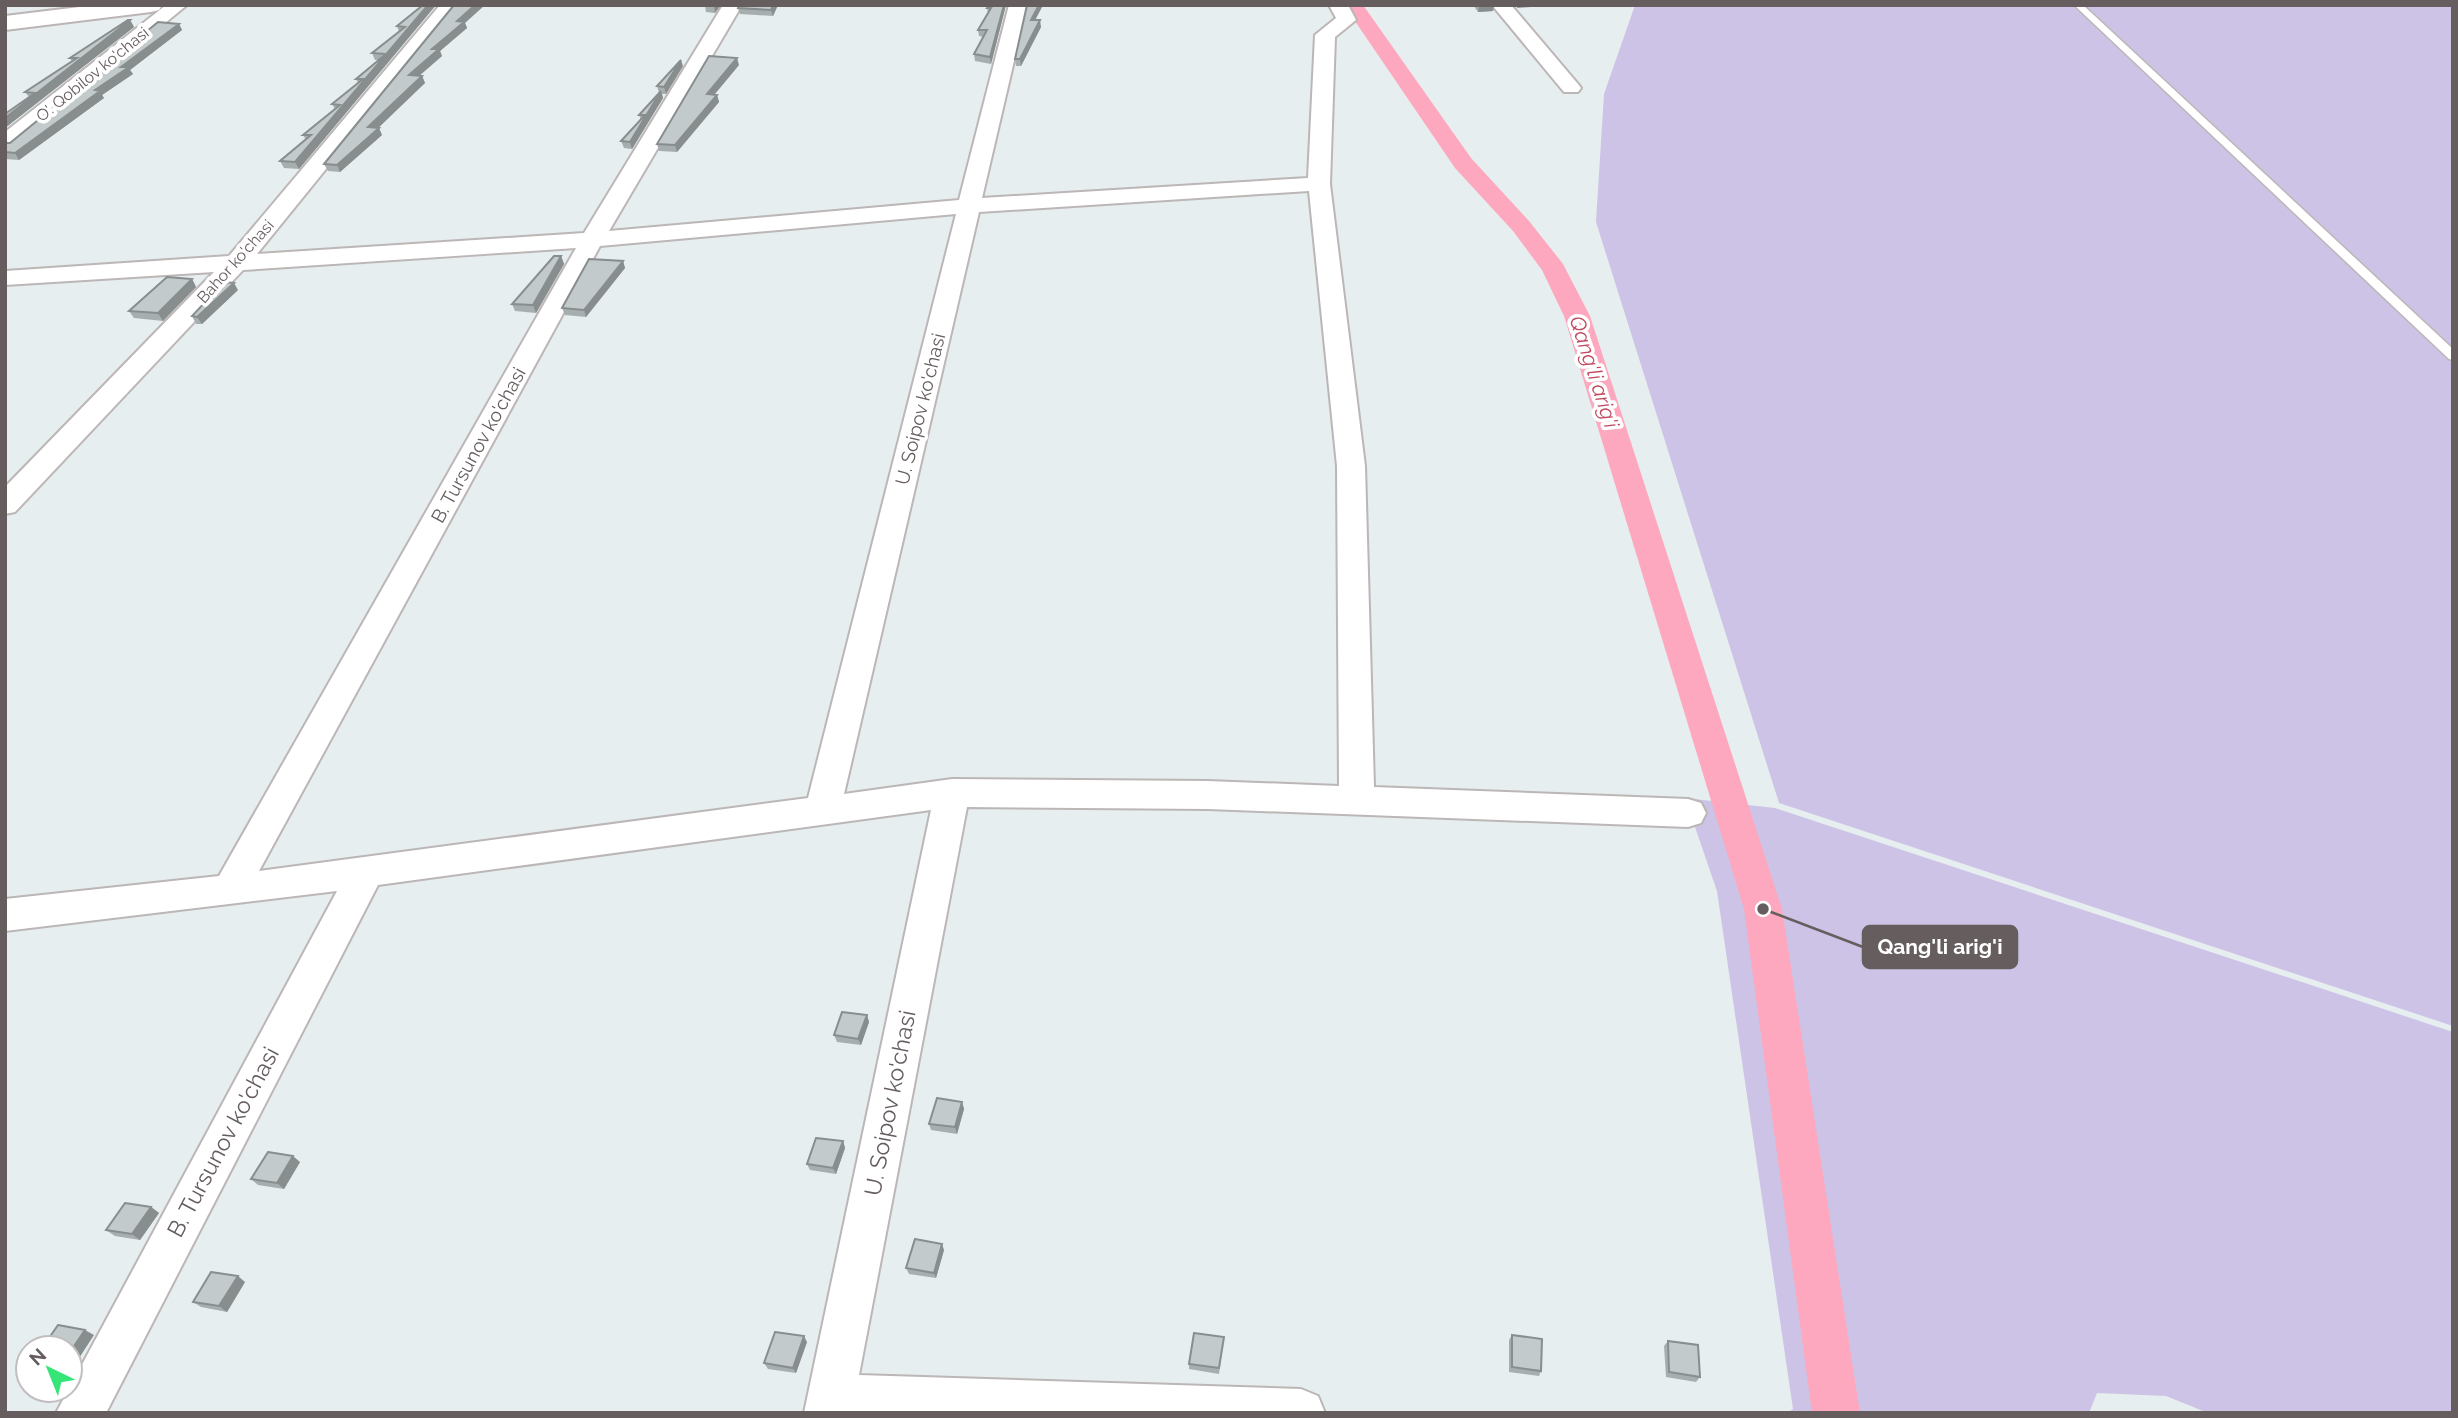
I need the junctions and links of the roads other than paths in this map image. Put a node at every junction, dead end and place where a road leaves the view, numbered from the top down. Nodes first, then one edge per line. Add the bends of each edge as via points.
1 (150, 5) edge
2 (178, 5) edge
3 (450, 5) edge
4 (733, 5) edge
5 (1018, 5) edge
6 (1338, 5) edge
7 (1501, 5) edge
8 (2078, 5) edge
9 (5, 23) edge
10 (1571, 88) dead end
11 (5, 143) edge
12 (1320, 184) junction
13 (969, 206) junction
14 (592, 240) junction
15 (236, 262) junction
16 (5, 278) edge
17 (2453, 356) edge
18 (5, 505) edge
19 (952, 793) junction
20 (1357, 800) junction
21 (822, 812) junction
22 (1688, 813) dead end
23 (366, 872) junction
24 (230, 890) junction
25 (5, 915) edge
26 (830, 1406) edge
27 (79, 1413) edge
28 (1301, 1413) edge

1 - 9 street
2 - 11 street, O'. Qobilov ko'chasi
3 - 15 street, Bahor ko'chasi
4 - 14 street, B. Tursunov ko'chasi
5 - 13 street, U. Soipov ko'chasi
6 - 12 street via 1346,20 1325,35
7 - 10 street
8 - 17 lane
12 - 13 street
12 - 20 street via 1351,466
13 - 14 street
13 - 21 street, U. Soipov ko'chasi
14 - 15 street
14 - 24 street, B. Tursunov ko'chasi
15 - 16 street
15 - 18 street, Bahor ko'chasi
19 - 20 street
19 - 21 street
19 - 26 street, U. Soipov ko'chasi
20 - 22 street
21 - 23 street
23 - 24 street
23 - 27 street, B. Tursunov ko'chasi
24 - 25 street
26 - 28 street

